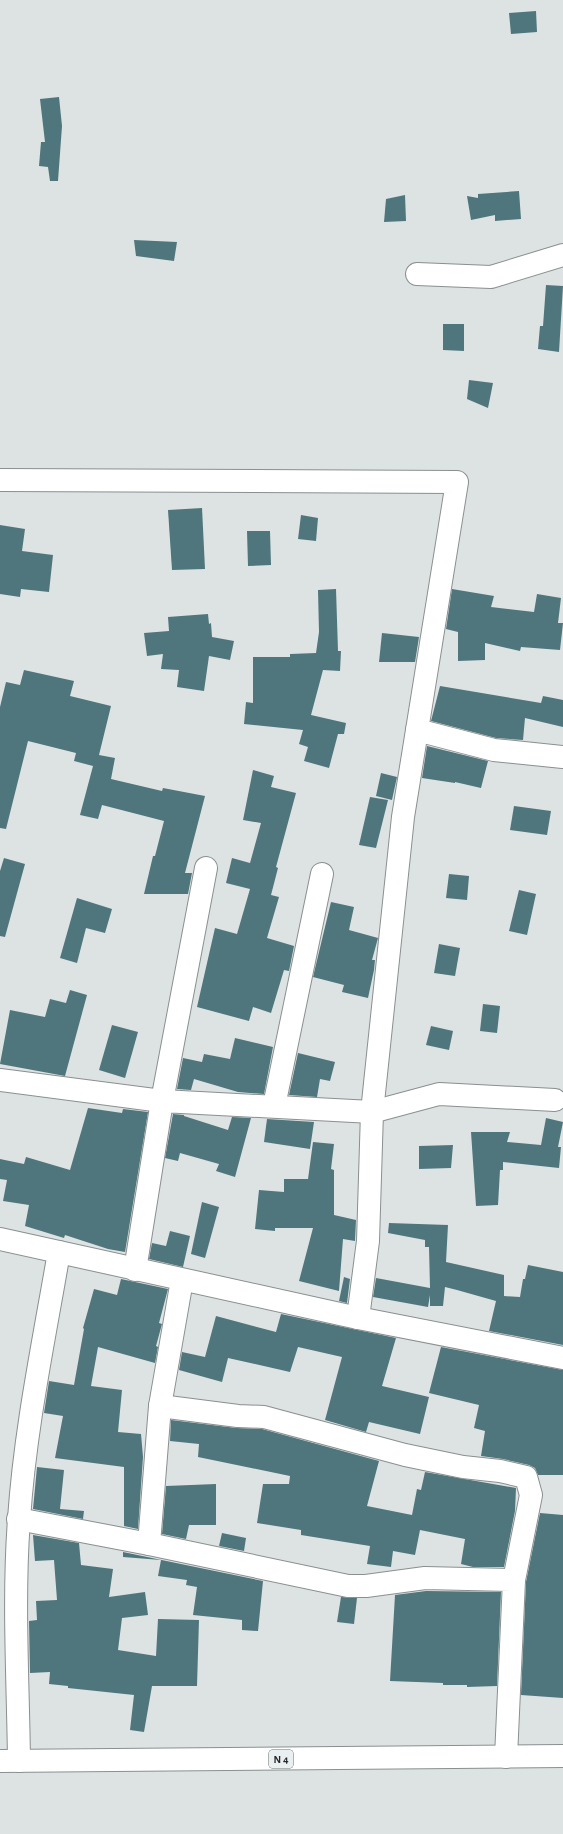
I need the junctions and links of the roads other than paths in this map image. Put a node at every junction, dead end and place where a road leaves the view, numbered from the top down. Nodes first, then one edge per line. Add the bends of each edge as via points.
1 (563, 256) edge
2 (417, 274) dead end
3 (0, 480) edge
4 (417, 730) junction
5 (563, 757) edge
6 (206, 868) dead end
7 (322, 874) dead end
8 (0, 1080) edge
9 (555, 1100) dead end
10 (162, 1101) junction
11 (274, 1106) junction
12 (372, 1112) junction
13 (0, 1239) edge
14 (59, 1252) junction
15 (135, 1270) junction
16 (182, 1280) junction
17 (358, 1318) junction
18 (563, 1358) edge
19 (160, 1406) junction
20 (18, 1519) junction
21 (149, 1544) junction
22 (514, 1580) junction
23 (563, 1756) edge
24 (506, 1757) junction
25 (10, 1761) edge

1 - 2 main road via 491,276
3 - 4 main road via 457,482
4 - 5 main road via 494,750
4 - 12 main road via 402,825
6 - 10 main road
7 - 11 main road
8 - 10 main road
9 - 12 main road via 439,1094
10 - 11 main road
10 - 15 main road
11 - 12 main road
12 - 17 main road via 368,1241
13 - 14 main road
14 - 15 main road
14 - 20 main road
15 - 16 main road
16 - 17 main road
16 - 19 main road
17 - 18 main road
19 - 21 main road
19 - 22 main road via 264,1417 405,1455 526,1477 531,1495
20 - 21 main road
20 - 25 main road
21 - 22 main road via 348,1586 425,1578
22 - 24 main road
23 - 24 main road, N 4
24 - 25 main road, N 4

